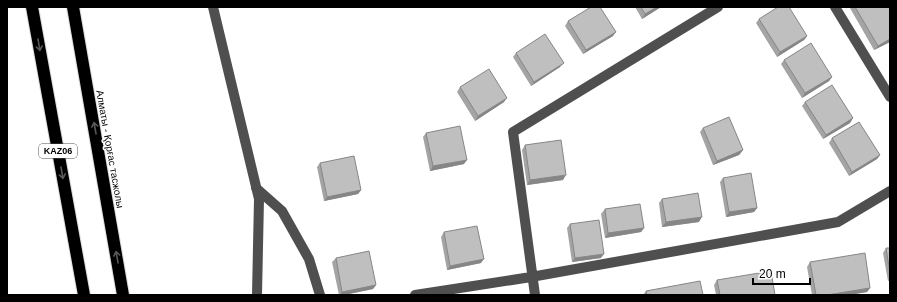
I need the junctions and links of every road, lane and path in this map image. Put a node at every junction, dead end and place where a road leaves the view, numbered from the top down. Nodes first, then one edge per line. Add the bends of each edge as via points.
1 (32, 7) edge
2 (74, 7) edge
3 (213, 7) edge
4 (718, 7) edge
5 (835, 7) edge
6 (890, 97) edge
7 (256, 188) junction
8 (890, 191) edge
9 (531, 277) junction
10 (84, 295) edge
11 (123, 295) edge
12 (257, 295) edge
13 (320, 295) edge
14 (415, 295) edge
15 (534, 295) edge

1 -> 10 highway, KAZ06
11 -> 2 highway, Алматы - Қорғас тасжолы
3 - 7 street
4 - 9 street via 513,132
5 - 6 street
7 - 12 street via 259,199
7 - 13 street via 282,211 309,259
8 - 9 street via 838,222
9 - 14 street
9 - 15 street

